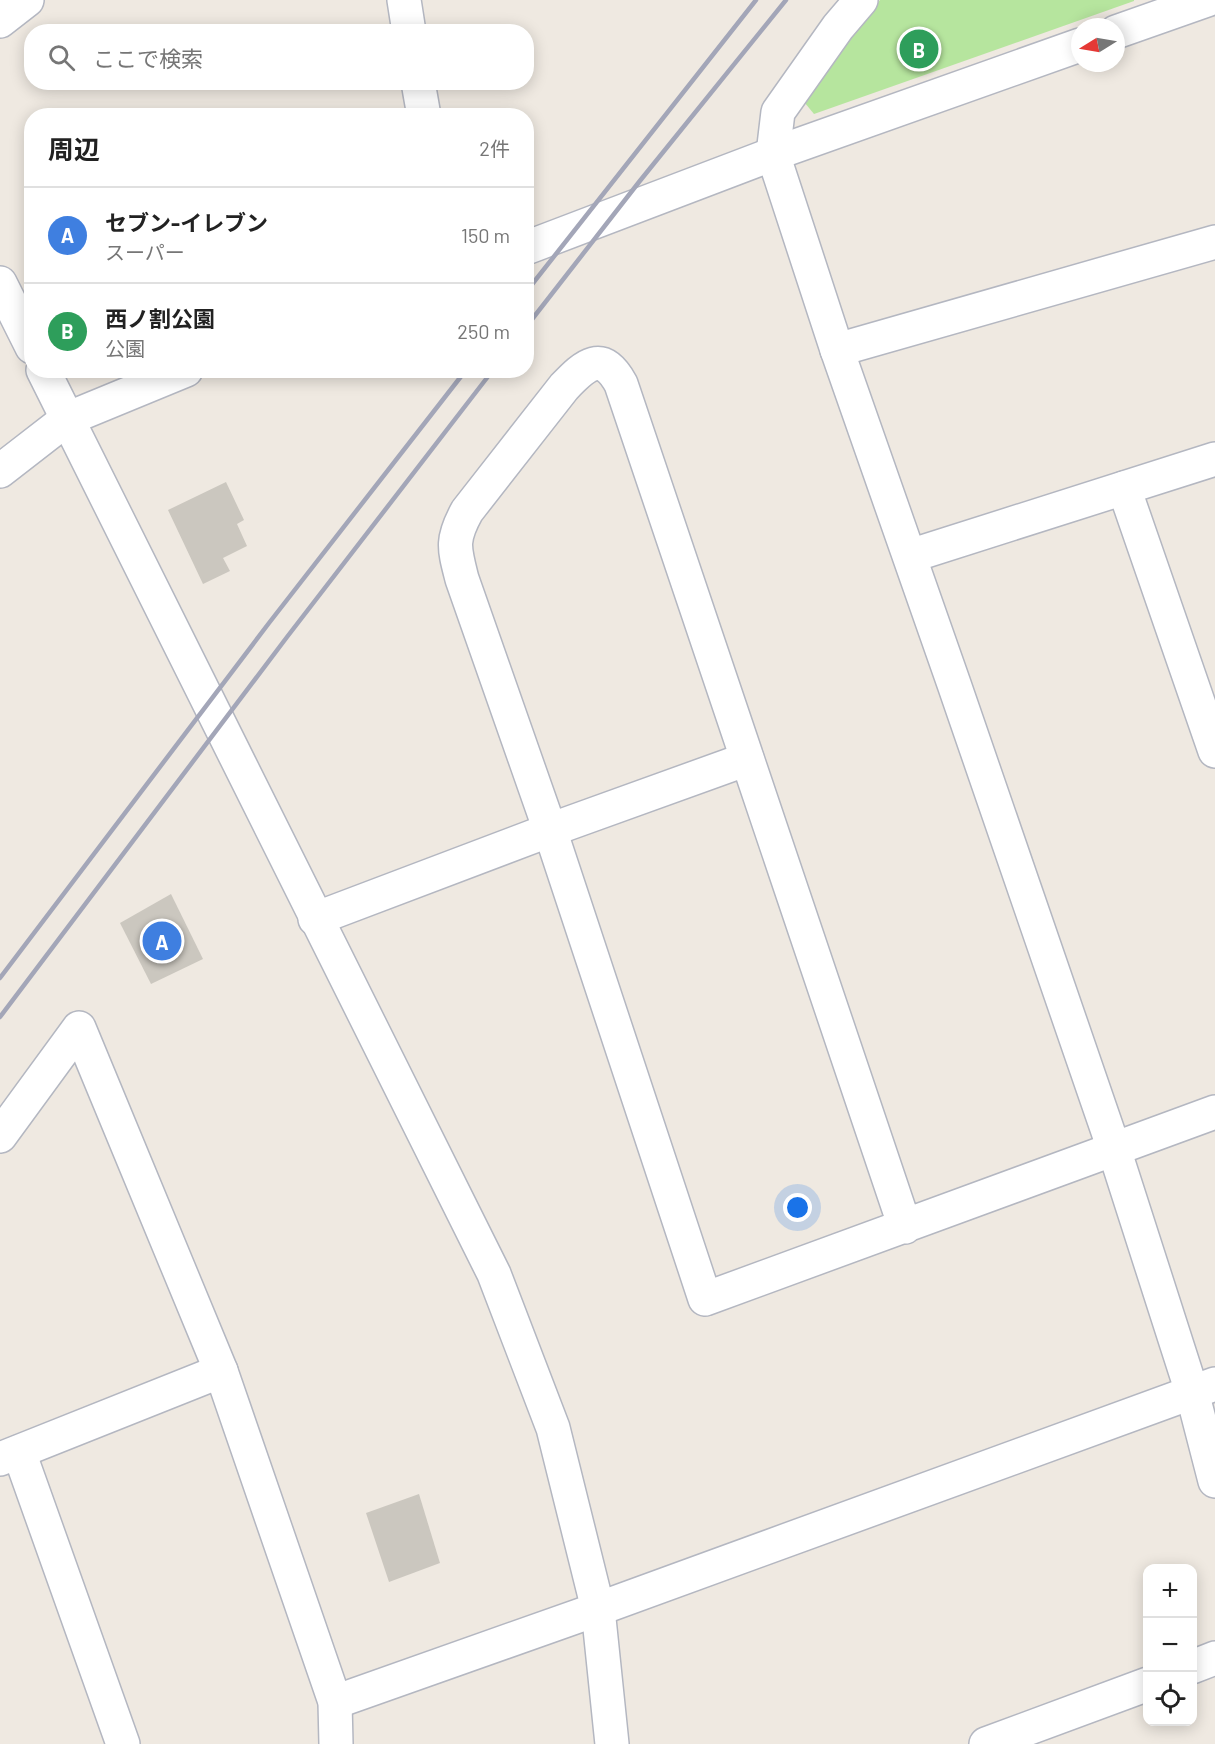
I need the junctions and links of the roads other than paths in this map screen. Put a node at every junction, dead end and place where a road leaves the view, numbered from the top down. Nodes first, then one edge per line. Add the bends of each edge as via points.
1 (27, 0) edge
2 (404, 0) edge
3 (861, 0) edge
4 (1207, 0) edge
5 (0, 21) edge
6 (408, 24) edge
7 (1125, 29) edge
8 (1071, 48) edge
9 (419, 90) edge
10 (423, 108) edge
11 (773, 154) junction
12 (1215, 242) edge
13 (534, 245) edge
14 (0, 283) edge
15 (24, 331) edge
16 (837, 350) junction
17 (47, 378) edge
18 (153, 378) edge
19 (67, 418) junction
20 (1215, 459) edge
21 (0, 471) edge
22 (1124, 488) junction
23 (910, 556) junction
24 (1215, 751) edge
25 (747, 759) junction
26 (550, 830) junction
27 (315, 918) junction
28 (1215, 1112) edge
29 (0, 1136) edge
30 (1114, 1149) junction
31 (905, 1227) junction
32 (221, 1371) junction
33 (1203, 1388) edge
34 (10, 1456) edge
35 (1215, 1481) edge
36 (598, 1609) junction
37 (1215, 1658) edge
38 (1197, 1665) edge
39 (1143, 1686) edge
40 (335, 1702) junction
41 (1005, 1741) edge
42 (123, 1744) edge
43 (336, 1744) edge
44 (612, 1744) edge

1 - 5 street
2 - 6 street
3 - 11 street via 778,112
4 - 7 street
8 - 11 street
9 - 10 street
11 - 13 street
11 - 16 street
12 - 16 street
14 - 15 street
16 - 23 street
17 - 19 street
18 - 19 street
19 - 21 street
19 - 27 street
20 - 22 street
22 - 23 street
22 - 24 street
23 - 30 street
25 - 26 street
25 - 26 street via 621,384 613,370 591,364 564,387 467,511 456,530 454,550
25 - 31 street
26 - 27 street
26 - 31 street via 705,1299
27 - 36 street via 494,1274 553,1428
28 - 30 street
29 - 32 street via 79,1028
30 - 31 street
30 - 33 street
32 - 34 street
32 - 40 street
33 - 35 street
33 - 36 street
34 - 42 street
36 - 40 street
36 - 44 street
37 - 38 street
39 - 41 street
40 - 43 street

